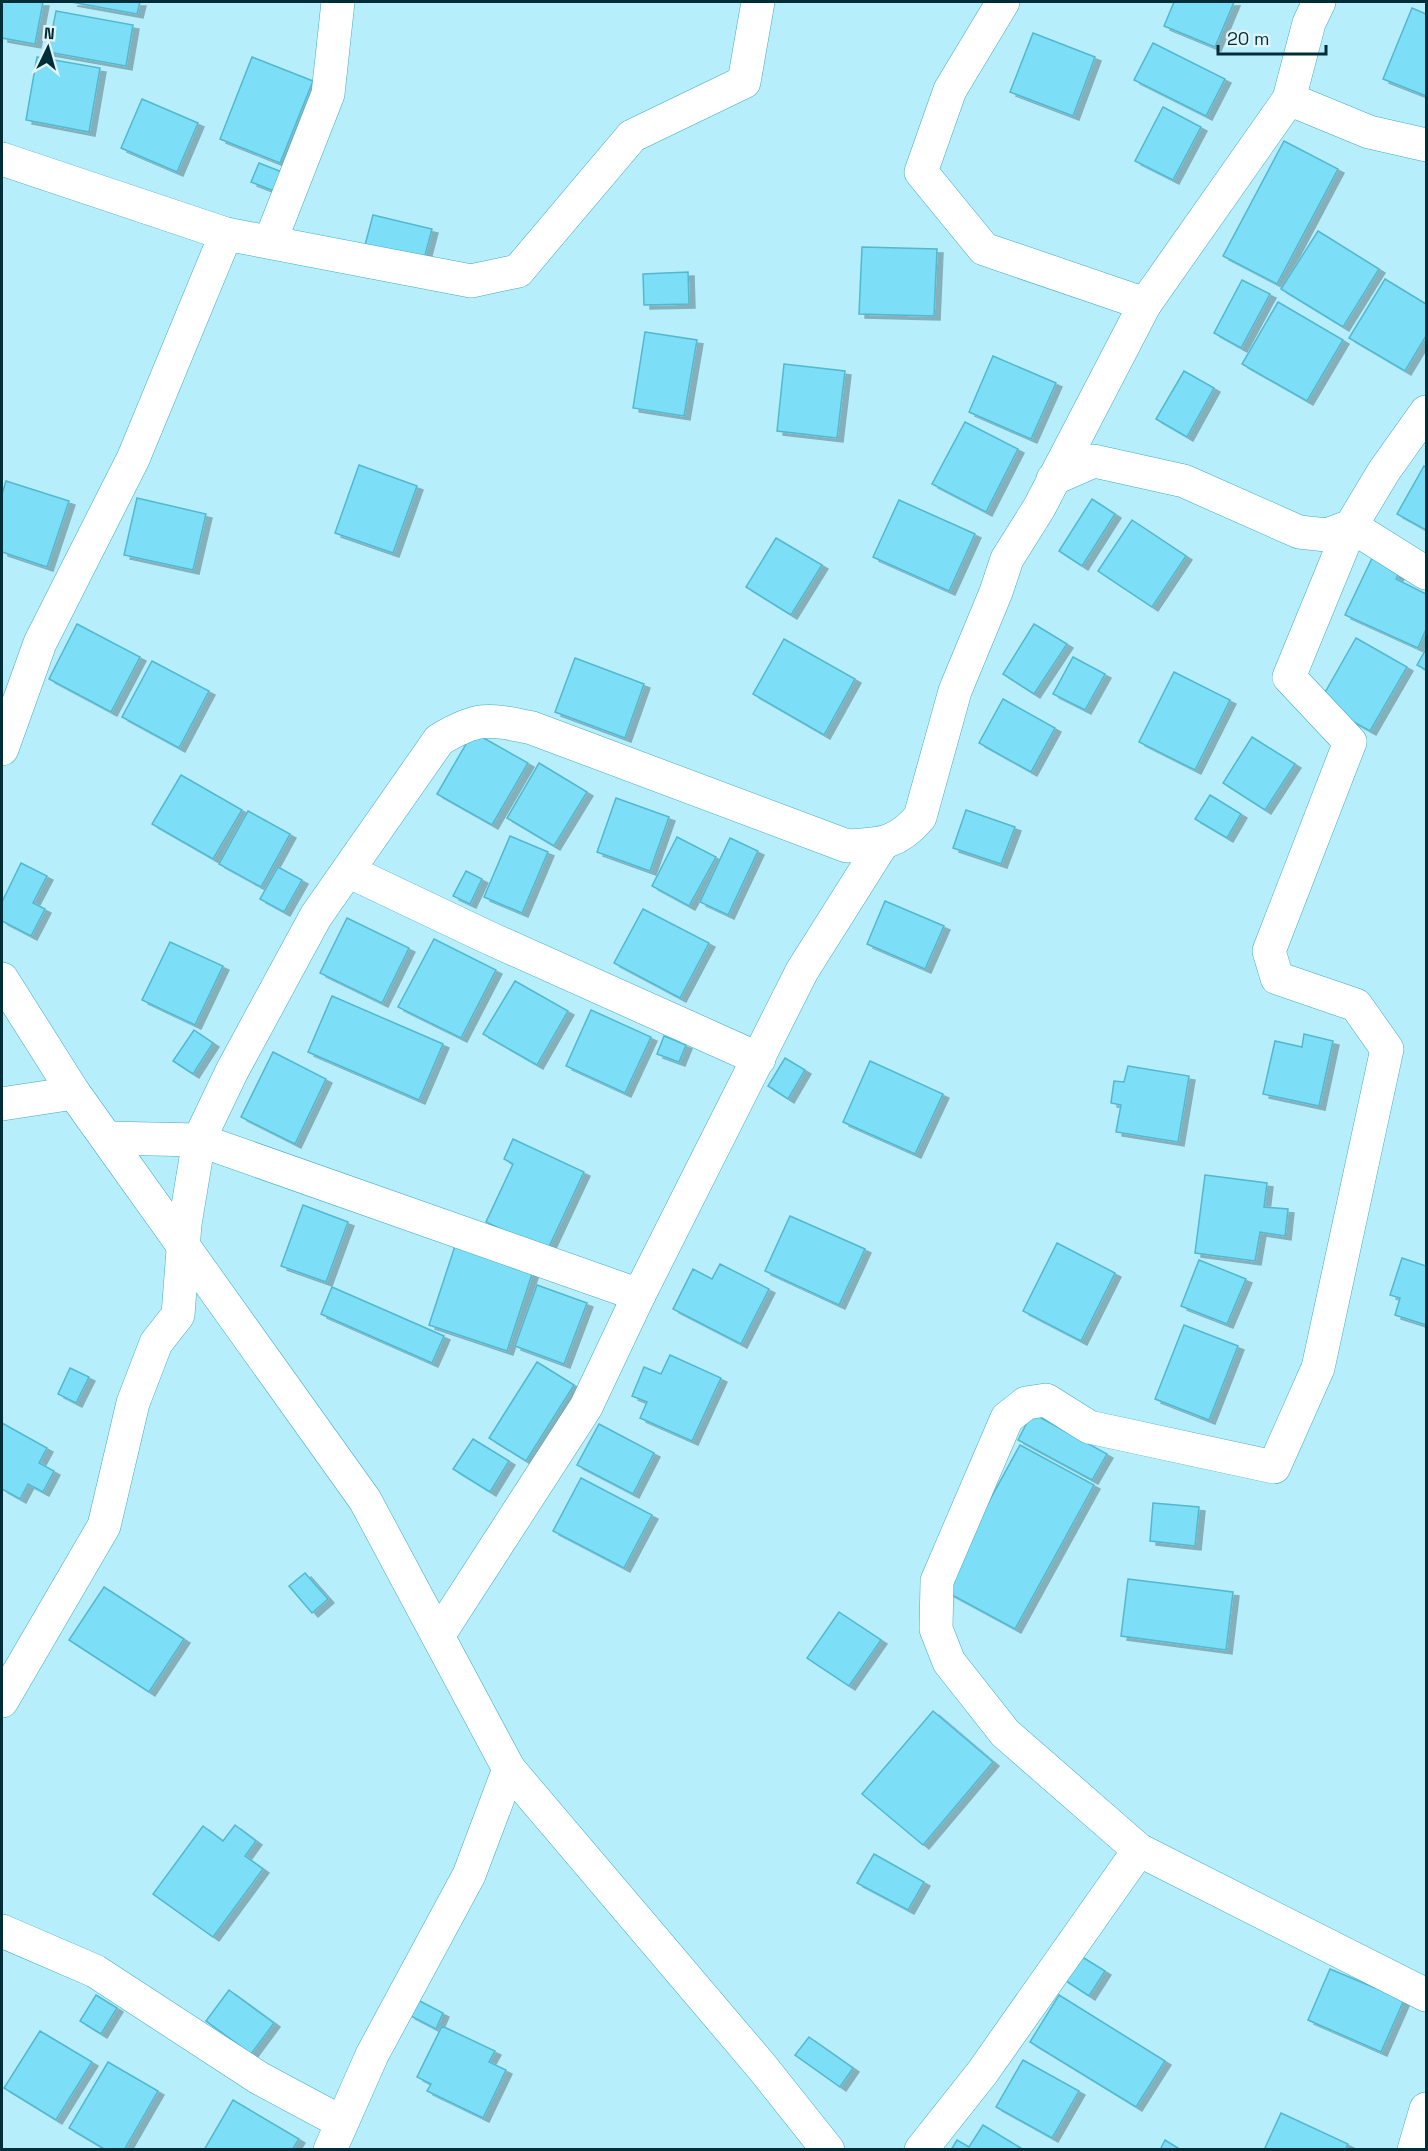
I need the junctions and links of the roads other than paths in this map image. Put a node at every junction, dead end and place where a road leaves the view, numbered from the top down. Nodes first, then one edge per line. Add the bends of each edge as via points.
1 (338, 2) edge
2 (758, 2) edge
3 (1003, 2) edge
4 (1319, 2) edge
5 (1288, 99) junction
6 (1426, 145) edge
7 (2, 159) edge
8 (226, 234) junction
9 (270, 242) junction
10 (1145, 304) junction
11 (1426, 412) edge
12 (1053, 479) junction
13 (1351, 526) junction
14 (1426, 573) edge
15 (2, 749) edge
16 (882, 844) junction
17 (348, 871) junction
18 (2, 979) edge
19 (759, 1059) junction
20 (74, 1093) junction
21 (2, 1104) edge
22 (107, 1138) junction
23 (199, 1140) junction
24 (183, 1243) junction
25 (639, 1295) junction
26 (438, 1636) junction
27 (2, 1701) edge
28 (509, 1769) junction
29 (1139, 1850) junction
30 (2, 1931) edge
31 (1426, 1995) edge
32 (1426, 2109) edge
33 (335, 2136) edge
34 (828, 2150) edge
35 (921, 2150) edge
36 (1414, 2150) edge

1 - 9 street via 328,94
2 - 9 street via 744,82 632,136 518,271 471,281
3 - 10 street via 950,90 921,172 984,249
4 - 5 street
5 - 6 street via 1369,132
5 - 10 street
7 - 8 street
8 - 9 street
8 - 15 street via 133,459 40,643
10 - 12 street
11 - 13 street
12 - 13 street via 1094,462 1184,481 1299,532 1327,534
12 - 16 street via 1007,559 954,691 920,817 906,832
13 - 14 street
13 - 29 street via 1289,677 1350,742 1269,951 1277,978 1356,1005 1387,1050 1318,1368 1274,1467 1089,1427 1046,1400 1026,1403 1007,1418 937,1581 936,1629 949,1662 1005,1733
16 - 17 street via 847,846 532,728 496,720 464,725 439,740
16 - 19 street via 802,971
17 - 19 street
17 - 23 street via 316,916
18 - 20 street
19 - 25 street
20 - 21 street
20 - 22 street
22 - 23 street
22 - 24 street
23 - 24 street
23 - 25 street
24 - 26 street via 365,1500
24 - 27 street via 177,1315 156,1342 133,1403 104,1526
25 - 26 street via 586,1407
26 - 28 street
28 - 33 street via 469,1875 372,2055
28 - 34 street
29 - 31 street
29 - 35 street via 982,2073
30 - 33 street via 95,1971 259,2078
32 - 36 street

